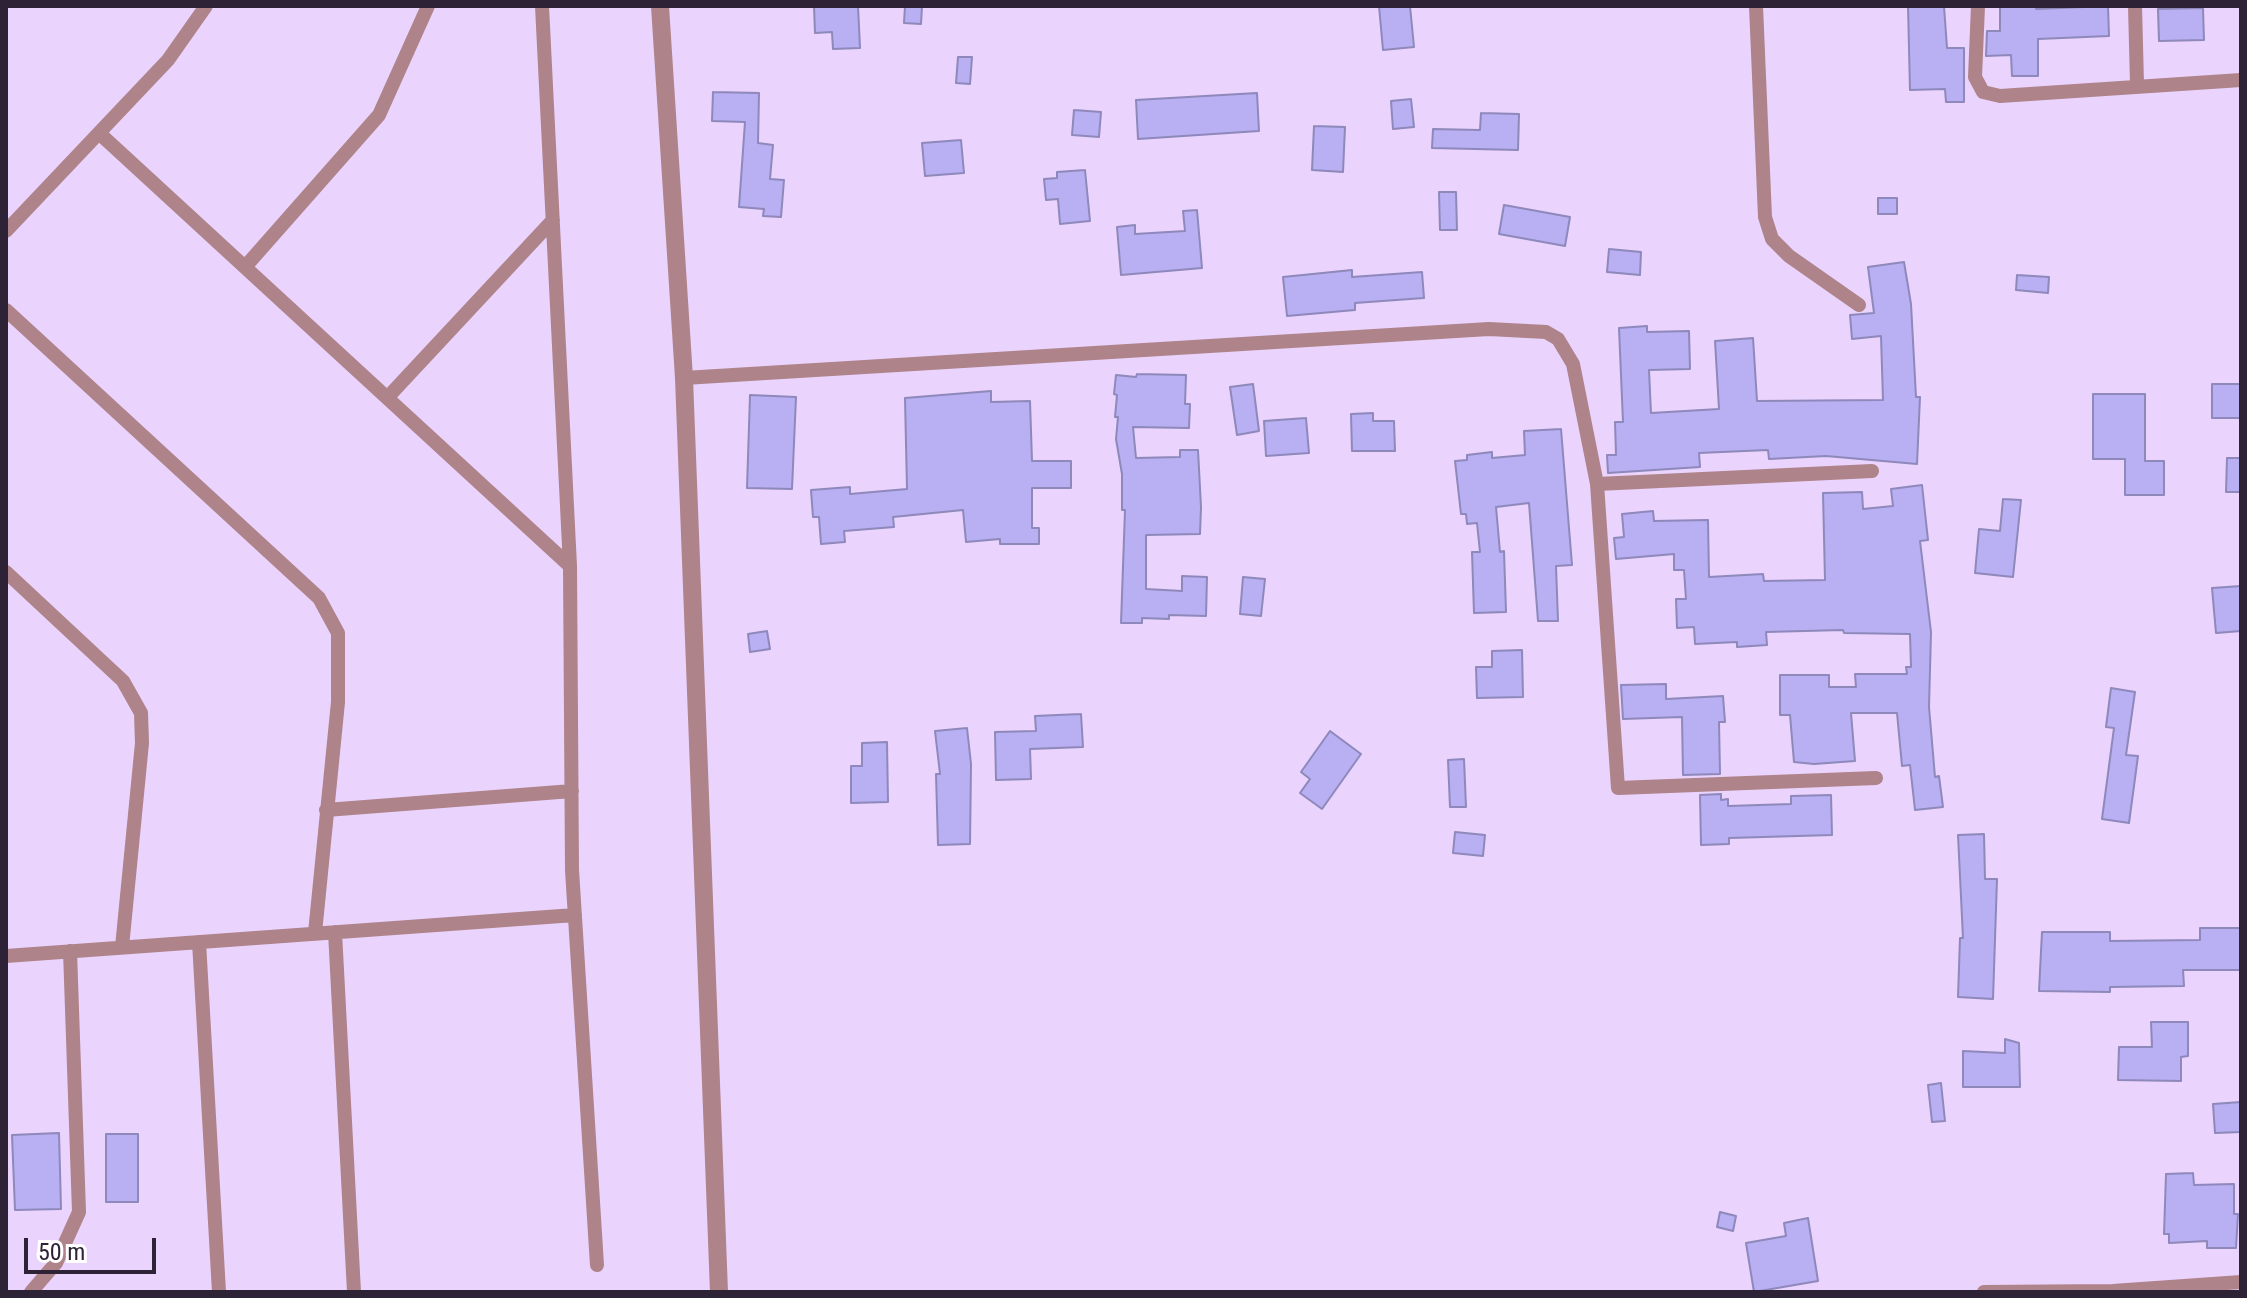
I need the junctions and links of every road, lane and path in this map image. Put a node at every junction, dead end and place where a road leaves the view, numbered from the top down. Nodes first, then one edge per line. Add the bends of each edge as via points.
1 (206, 6) edge
2 (428, 6) edge
3 (542, 6) edge
4 (660, 6) edge
5 (1756, 6) edge
6 (1978, 6) edge
7 (2135, 6) edge
8 (2241, 80) edge
9 (2137, 84) junction
10 (99, 133) junction
11 (553, 220) junction
12 (6, 231) edge
13 (245, 267) junction
14 (1859, 305) dead end
15 (6, 310) edge
16 (684, 378) junction
17 (387, 398) junction
18 (1872, 471) dead end
19 (1597, 484) junction
20 (570, 566) junction
21 (6, 572) edge
22 (1876, 778) dead end
23 (572, 791) junction
24 (326, 810) junction
25 (575, 915) junction
26 (335, 932) junction
27 (315, 933) junction
28 (199, 942) junction
29 (122, 947) junction
30 (70, 951) junction
31 (6, 956) edge
32 (597, 1265) dead end
33 (2241, 1282) edge
34 (31, 1292) edge
35 (219, 1292) edge
36 (354, 1292) edge
37 (719, 1292) edge
38 (1984, 1292) edge

1 - 10 street via 168,60
2 - 13 street via 379,115
3 - 11 street
4 - 16 street
5 - 14 street via 1765,217 1772,239
6 - 9 street via 1975,77 1983,92 2000,96
7 - 9 street
8 - 9 street
10 - 12 street
10 - 13 street
11 - 17 street
11 - 20 street
13 - 17 street
15 - 24 street via 319,598 338,633 340,660
16 - 19 street via 1489,329 1546,332 1558,339 1573,364
16 - 37 street
17 - 20 street
18 - 19 street
19 - 22 street via 1618,788
20 - 23 street
21 - 29 street via 123,681 141,713
23 - 24 street
23 - 25 street
24 - 27 street
25 - 26 street
25 - 32 street
26 - 27 street
26 - 36 street
27 - 28 street
28 - 29 street
28 - 35 street
29 - 30 street
30 - 31 street
30 - 34 street via 79,1212 56,1263
33 - 38 street via 2113,1291

